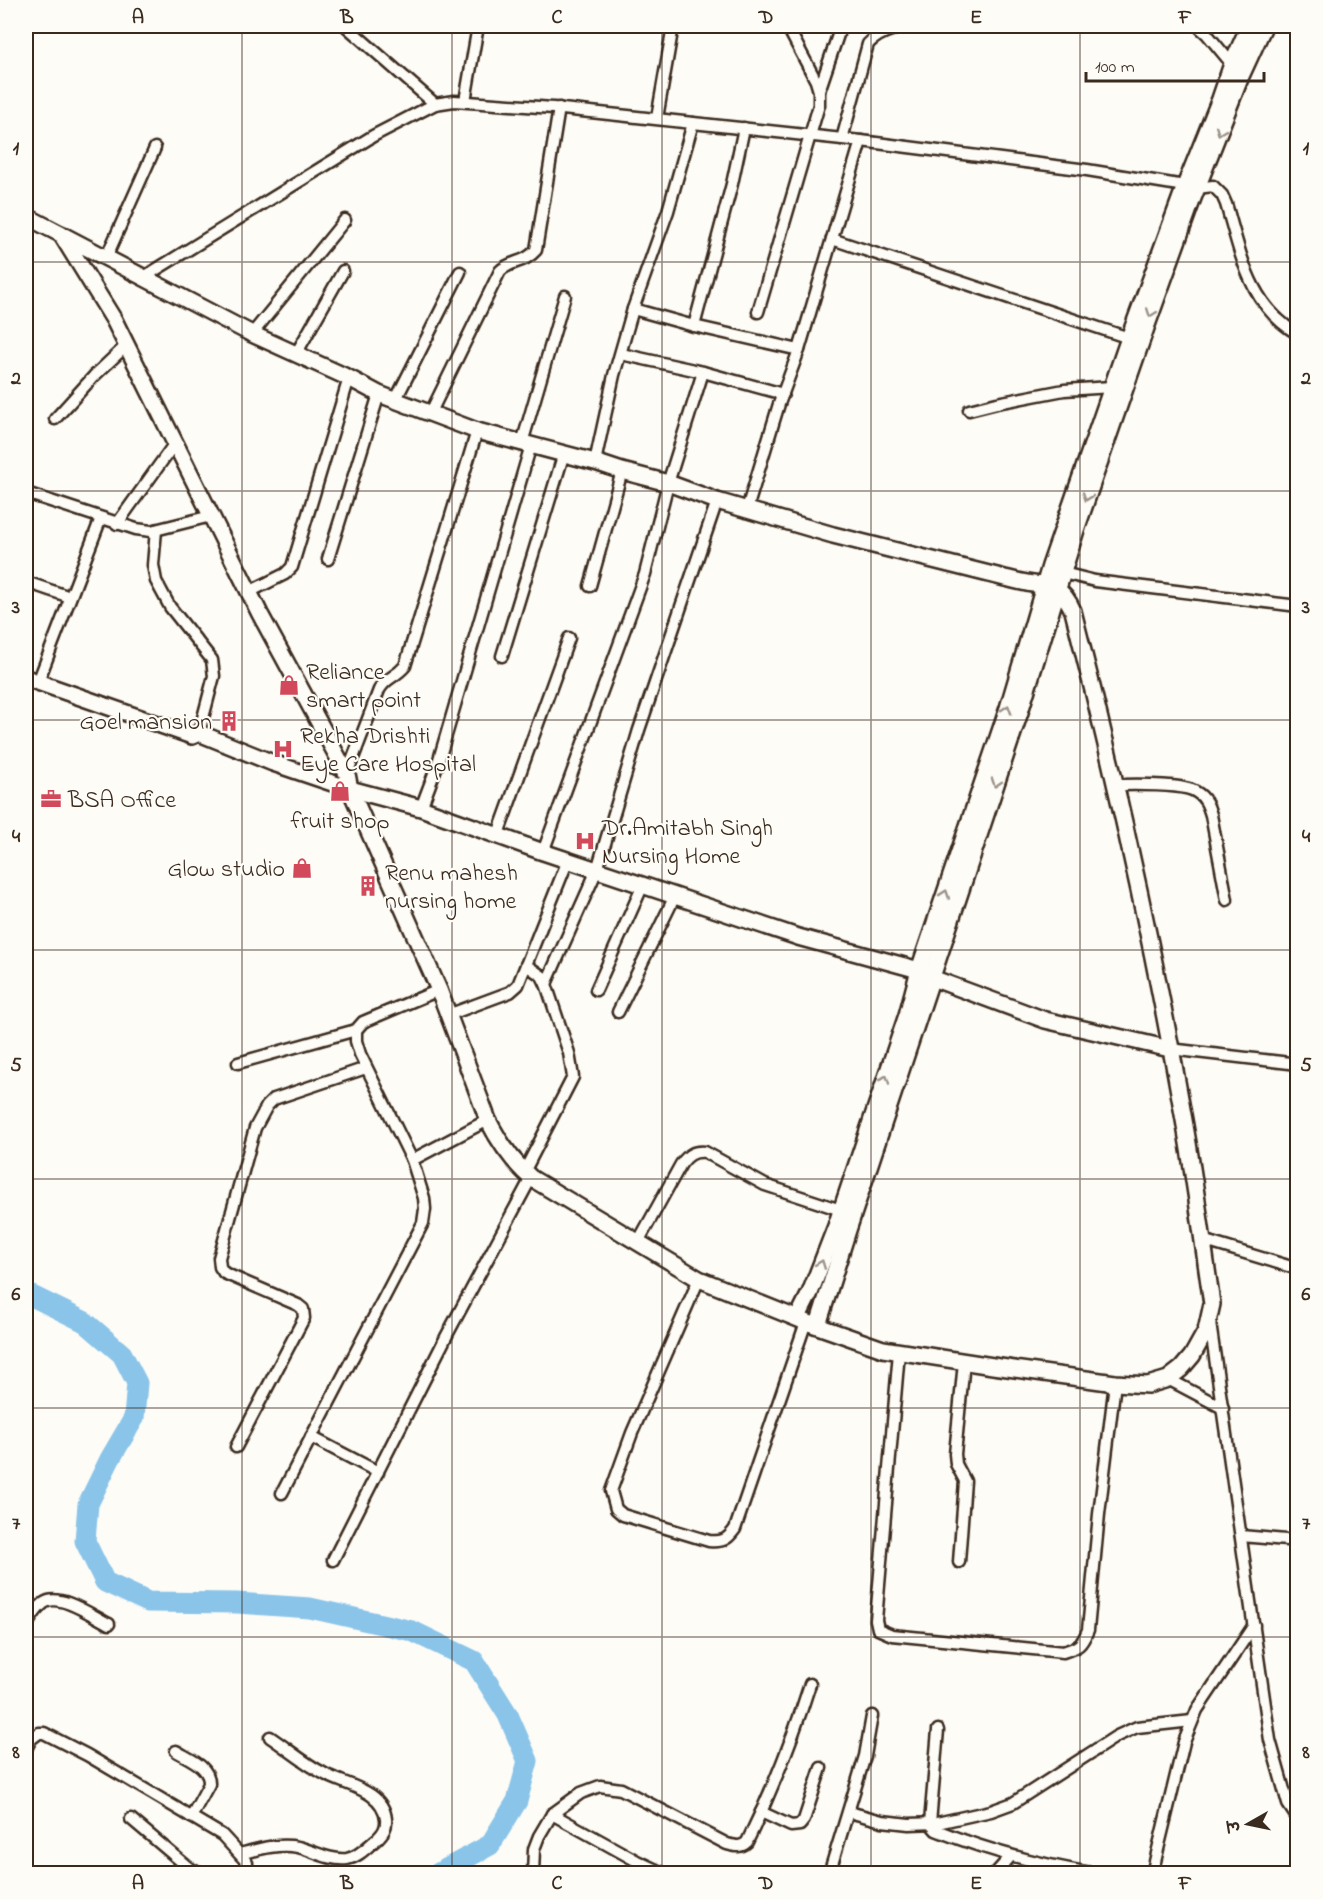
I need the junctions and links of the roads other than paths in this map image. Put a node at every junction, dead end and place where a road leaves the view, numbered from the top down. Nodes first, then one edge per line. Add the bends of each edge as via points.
1 (346, 26) edge
2 (478, 26) edge
3 (673, 26) edge
4 (787, 26) edge
5 (841, 26) edge
6 (918, 26) edge
7 (1198, 26) edge
8 (1249, 26) edge
9 (1264, 26) edge
10 (1237, 70) junction
11 (819, 91) junction
12 (465, 101) junction
13 (435, 104) junction
14 (559, 108) junction
15 (657, 118) junction
16 (693, 123) junction
17 (744, 128) junction
18 (811, 135) junction
19 (842, 139) junction
20 (861, 141) junction
21 (154, 148) dead end
22 (1191, 187) junction
23 (26, 216) edge
24 (345, 220) dead end
25 (62, 234) junction
26 (832, 239) junction
27 (106, 258) junction
28 (343, 271) dead end
29 (460, 272) dead end
30 (144, 277) junction
31 (565, 296) dead end
32 (633, 309) junction
33 (758, 312) dead end
34 (694, 326) junction
35 (1298, 333) edge
36 (252, 334) junction
37 (1129, 338) junction
38 (127, 345) junction
39 (799, 350) junction
40 (296, 354) junction
41 (621, 354) junction
42 (703, 372) junction
43 (349, 378) junction
44 (1112, 387) junction
45 (379, 394) junction
46 (783, 394) junction
47 (396, 399) junction
48 (969, 410) dead end
49 (430, 414) junction
50 (55, 419) dead end
51 (477, 431) junction
52 (175, 443) junction
53 (527, 444) junction
54 (564, 453) junction
55 (595, 462) junction
56 (622, 471) junction
57 (668, 483) junction
58 (26, 492) edge
59 (717, 501) junction
60 (747, 509) junction
61 (211, 516) junction
62 (101, 518) junction
63 (117, 524) junction
64 (156, 530) junction
65 (328, 559) dead end
66 (1063, 573) junction
67 (26, 582) edge
68 (590, 586) dead end
69 (1051, 587) junction
70 (249, 592) junction
71 (70, 597) junction
72 (1298, 606) edge
73 (569, 638) dead end
74 (502, 656) dead end
75 (32, 680) edge
76 (199, 733) junction
77 (348, 782) junction
78 (1115, 784) junction
79 (421, 808) junction
80 (497, 837) junction
81 (543, 852) junction
82 (568, 861) junction
83 (597, 870) junction
84 (643, 885) junction
85 (675, 896) junction
86 (1227, 900) dead end
87 (526, 964) junction
88 (926, 974) junction
89 (546, 984) junction
90 (439, 990) junction
91 (596, 990) dead end
92 (618, 1012) dead end
93 (448, 1015) junction
94 (356, 1030) junction
95 (1170, 1049) junction
96 (238, 1063) dead end
97 (1298, 1064) edge
98 (366, 1068) junction
99 (488, 1120) junction
100 (412, 1160) junction
101 (527, 1175) junction
102 (847, 1212) junction
103 (1202, 1240) junction
104 (638, 1242) junction
105 (1298, 1269) edge
106 (699, 1279) junction
107 (1210, 1320) junction
108 (808, 1321) junction
109 (899, 1352) junction
110 (964, 1362) junction
111 (1168, 1378) junction
112 (1115, 1383) junction
113 (1223, 1408) junction
114 (310, 1437) junction
115 (236, 1447) dead end
116 (378, 1472) junction
117 (282, 1493) dead end
118 (1241, 1536) junction
119 (1298, 1541) edge
120 (333, 1560) dead end
121 (960, 1562) dead end
122 (109, 1624) dead end
123 (1254, 1625) junction
124 (26, 1626) edge
125 (810, 1684) dead end
126 (872, 1716) dead end
127 (1192, 1721) junction
128 (938, 1730) dead end
129 (270, 1737) dead end
130 (26, 1749) edge
131 (176, 1751) dead end
132 (821, 1768) dead end
133 (761, 1812) junction
134 (849, 1812) junction
135 (552, 1814) junction
136 (191, 1817) junction
137 (131, 1819) dead end
138 (1298, 1819) edge
139 (930, 1823) junction
140 (240, 1854) junction
141 (1011, 1856) junction
142 (201, 1874) edge
143 (247, 1874) edge
144 (533, 1874) edge
145 (665, 1874) edge
146 (829, 1874) edge
147 (995, 1874) edge
148 (1097, 1874) edge
149 (1152, 1874) edge

1 - 13 street
2 - 12 street
3 - 15 street
4 - 11 street
5 - 11 street
6 - 19 street via 884,32 868,44
7 - 10 street
8 - 10 street
9 - 10 street
10 - 22 street
11 - 18 street
12 - 13 street
12 - 14 street
13 - 30 street via 373,136
14 - 15 street
14 - 49 street via 536,250 524,261 500,271
15 - 16 street
16 - 17 street
16 - 32 street via 668,211
17 - 18 street
17 - 34 street
18 - 19 street
18 - 33 street
19 - 20 street
20 - 22 street
20 - 26 street
21 - 27 street
22 - 35 street via 1213,186 1222,195 1252,286 1276,320
22 - 37 street
22 -> 66 street
23 - 25 street
24 - 36 street
25 - 27 street
25 - 38 street
26 - 37 street
26 - 39 street
27 - 30 street
28 - 40 street
29 - 47 street
30 - 36 street
31 - 53 street
32 - 34 street
32 - 41 street
34 - 39 street
36 - 40 street
37 - 44 street
38 - 50 street
38 - 52 street
39 - 46 street
40 - 43 street
41 - 42 street
41 - 55 street
42 - 46 street
42 - 57 street
43 - 45 street
43 - 70 street via 294,562 285,574
44 - 48 street via 1064,390
44 - 69 street
45 - 47 street
45 - 65 street
46 - 60 street
47 - 49 street
49 - 51 street
51 - 53 street
51 - 77 street via 405,666 378,690
52 - 61 street
52 - 63 street
53 - 54 street
53 - 79 street via 438,763
54 - 55 street
54 - 74 street
55 - 56 street
56 - 57 street
56 - 68 street
57 - 59 street
57 - 81 street via 645,574
58 - 62 street
59 - 60 street
59 - 83 street via 639,729
60 - 69 street via 844,538
61 - 64 street
61 - 70 street
62 - 63 street
62 - 71 street
63 - 64 street
64 - 76 street via 156,581 214,667
66 - 69 street
66 - 72 street via 1095,581
67 - 71 street
69 - 78 street via 1065,597 1073,611
69 - 88 street via 1008,708
70 - 77 street
71 - 75 street
73 - 80 street
75 - 76 street via 192,735
76 - 77 street via 273,763
77 - 79 street
77 - 90 street
78 - 86 street via 1178,787 1194,790 1203,798 1211,815
78 - 95 street
79 - 80 street
80 - 81 street
81 - 82 street
82 - 83 street
82 - 87 street
83 - 84 street
83 - 89 street
84 - 85 street
84 - 91 street
85 - 88 street via 798,938
85 - 92 street
87 - 89 street
87 - 93 street via 518,985 510,992
88 - 95 street via 1045,1020
88 - 102 street via 907,1015
89 - 101 street via 572,1060 573,1077
90 - 93 street
90 - 94 street via 363,1022
93 - 99 street
94 - 96 street
94 - 98 street
95 - 97 street
95 - 103 street
98 - 100 street
98 - 115 street via 274,1100 255,1128 220,1266 224,1274 298,1305 304,1318
99 - 100 street
99 - 101 street via 499,1141
100 - 114 street via 424,1198 423,1223
101 - 104 street
101 - 116 street
102 - 104 street via 765,1185 705,1152 693,1153 681,1164
102 - 108 street
108 -> 102 street via 810,1293
103 - 105 street
103 - 107 street via 1212,1304
104 - 106 street
106 - 108 street
106 - 108 street via 611,1491 616,1509 623,1515 709,1541 727,1539 735,1528
107 - 111 street via 1192,1356
107 - 113 street
108 - 109 street
109 - 110 street
109 - 112 street via 876,1620 878,1629 892,1635 1063,1652 1082,1644 1088,1630
110 - 112 street
110 - 121 street via 954,1455 965,1481
111 - 112 street via 1148,1385
111 - 113 street
113 - 118 street
114 - 116 street
114 - 117 street
116 - 120 street
118 - 119 street
118 - 123 street
122 - 124 street via 63,1600 52,1599 41,1605
123 - 127 street
123 - 138 street via 1270,1740 1288,1804
125 - 133 street via 796,1730
126 - 134 street
127 - 139 street via 1137,1727 1012,1803
127 - 149 street via 1178,1759
128 - 139 street
129 - 140 street via 322,1773 374,1798 383,1808 386,1824 383,1833 346,1859 286,1845
130 - 136 street via 34,1735 44,1733
131 - 136 street via 204,1769 209,1779
132 - 133 street via 800,1825 791,1826
133 - 135 street via 747,1842 738,1847 610,1786 581,1793
134 - 139 street via 882,1821
134 - 146 street
135 - 144 street via 534,1850
135 - 145 street
136 - 140 street via 222,1835
137 - 142 street
139 - 141 street via 936,1830
140 - 143 street via 247,1863
141 - 147 street
141 - 148 street

